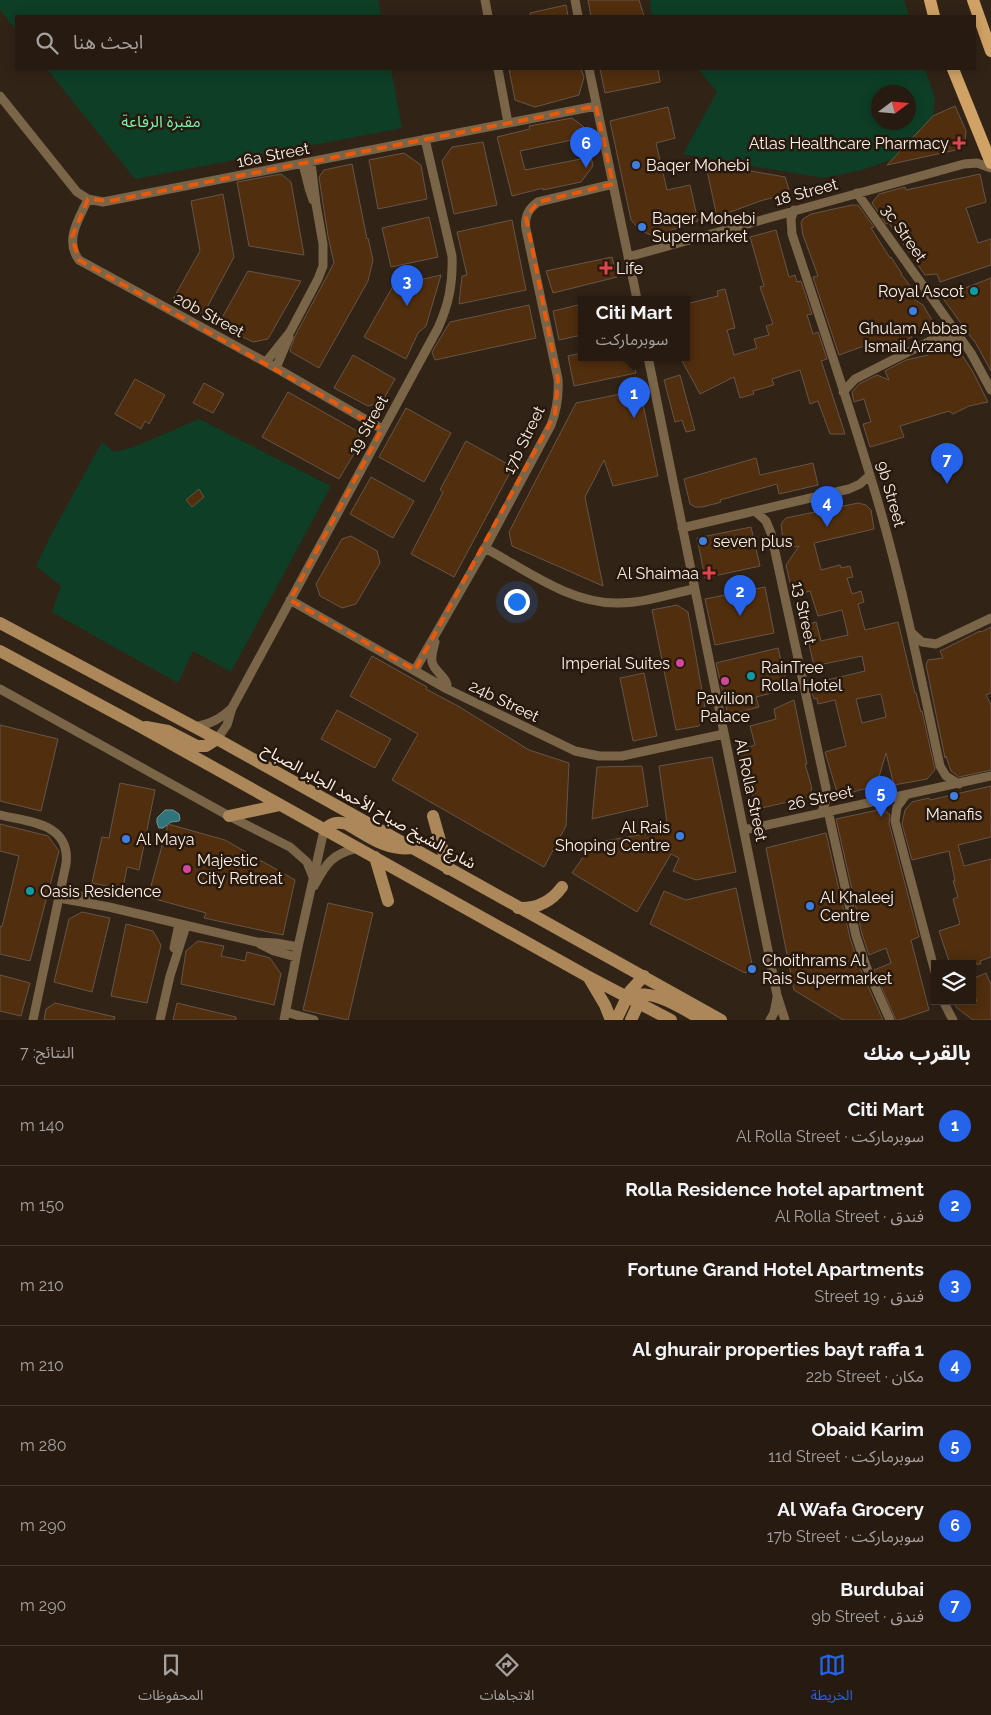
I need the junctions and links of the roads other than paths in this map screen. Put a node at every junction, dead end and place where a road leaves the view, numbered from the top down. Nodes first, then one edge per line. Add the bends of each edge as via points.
1 (485, 0) edge
2 (575, 0) edge
3 (930, 0) edge
4 (973, 0) edge
5 (488, 15) edge
6 (578, 15) edge
7 (934, 15) edge
8 (975, 15) edge
9 (977, 25) edge
10 (989, 38) edge
11 (991, 51) edge
12 (498, 70) edge
13 (589, 70) edge
14 (953, 70) edge
15 (0, 96) edge
16 (596, 106) junction
17 (508, 123) junction
18 (425, 140) junction
19 (991, 162) edge
20 (307, 163) junction
21 (991, 168) edge
22 (613, 184) junction
23 (857, 193) junction
24 (88, 199) junction
25 (794, 210) junction
26 (628, 256) junction
27 (636, 296) edge
28 (290, 332) junction
29 (962, 341) junction
30 (649, 361) edge
31 (266, 362) junction
32 (276, 368) junction
33 (991, 390) edge
34 (843, 392) junction
35 (382, 429) junction
36 (870, 475) junction
37 (756, 512) junction
38 (682, 528) junction
39 (485, 548) junction
40 (694, 589) junction
41 (290, 600) junction
42 (991, 618) edge
43 (0, 622) edge
44 (912, 633) junction
45 (436, 635) junction
46 (0, 651) edge
47 (415, 670) junction
48 (0, 689) edge
49 (447, 690) junction
50 (232, 708) junction
51 (141, 727) junction
52 (193, 727) junction
53 (724, 734) junction
54 (217, 740) junction
55 (991, 776) edge
56 (959, 784) junction
57 (905, 796) junction
58 (280, 805) junction
59 (825, 812) junction
60 (0, 815) edge
61 (230, 816) junction
62 (433, 816) dead end
63 (324, 830) junction
64 (744, 830) junction
65 (358, 848) junction
66 (410, 848) junction
67 (375, 858) junction
68 (448, 869) junction
69 (313, 877) junction
70 (562, 887) dead end
71 (60, 894) junction
72 (308, 898) junction
73 (388, 901) dead end
74 (518, 908) junction
75 (182, 925) junction
76 (297, 952) junction
77 (932, 960) edge
78 (587, 976) junction
79 (644, 976) junction
80 (777, 995) junction
81 (626, 996) junction
82 (641, 998) junction
83 (945, 1005) edge
84 (285, 1016) edge
85 (33, 1020) edge
86 (160, 1020) edge
87 (314, 1020) edge
88 (611, 1020) edge
89 (616, 1020) edge
90 (631, 1020) edge
91 (671, 1020) edge
92 (702, 1020) edge
93 (720, 1020) edge
94 (770, 1020) edge
95 (785, 1020) edge
96 (890, 1020) edge
97 (953, 1020) edge

1 - 5 street
2 - 6 street
3 - 7 main road
4 - 8 main road
9 - 10 main road
10 - 11 main road
12 - 17 street
13 - 16 street
14 - 19 main road
15 - 24 street via 73,188
16 - 17 street, 16a Street
16 - 22 street
17 - 18 street, 16a Street
18 - 20 street, 16a Street
18 - 35 street, 19 Street via 452,256 453,275 446,311
20 - 24 street, 16a Street via 110,201
20 - 28 street via 324,251 323,266
21 - 23 street, 18 Street via 977,163 964,164
22 - 26 street
22 - 39 street, 17b Street via 538,202 528,211 526,229 556,367 558,403 551,425
23 - 25 street, 18 Street
23 - 29 street, 3c Street
24 - 31 street, 20b Street via 72,237 72,249 79,260
25 - 26 street, 18 Street
25 - 34 street, 9b Street via 792,234
26 - 27 street
28 - 31 street
28 - 32 street
29 - 33 street, 3c Street
29 - 34 street via 950,337 932,340 855,379
30 - 38 street, Al Rolla Street
31 - 32 street, 20b Street
32 - 35 street, 20b Street
34 - 36 street, 9b Street
35 - 41 street, 19 Street
36 - 37 street via 849,489
36 - 44 street, 9b Street
37 - 38 street
37 - 59 street, 13 Street via 766,521 771,534 826,788
38 - 40 street, Al Rolla Street
39 - 40 street via 556,587 591,600 627,602
39 - 45 street, 17b Street
40 - 53 street, Al Rolla Street
41 - 47 street, 24b Street
41 - 50 street, 19 Street
42 - 44 street via 936,644 922,642
43 - 52 main road, شارع الشيخ صباح الأحمد الجابر الصباح
44 - 56 street, 9b Street via 940,766 946,776
45 - 47 street, 17b Street
45 - 49 street, 17b Street via 432,663 446,682
46 - 51 main road
47 - 49 street, 24b Street
48 - 61 street
49 - 53 street, 24b Street via 587,755 622,756
50 - 52 street, 19 Street via 218,719
50 - 54 street, 19 Street via 227,725
51 - 54 main road via 162,729 202,747
51 - 58 main road
52 - 54 main road, شارع الشيخ صباح الأحمد الجابر الصباح
53 - 64 street, Al Rolla Street
54 - 66 main road, شارع الشيخ صباح الأحمد الجابر الصباح
55 - 56 street, 26 Street
56 - 57 street, 26 Street
57 - 59 street, 26 Street
57 - 77 street via 897,807 895,821
58 - 61 main road
58 - 63 main road
59 - 64 street, 26 Street
59 - 96 street via 856,936
60 - 71 street via 43,826 60,837 66,850
61 - 69 street via 296,851 307,862
62 - 68 main road
63 - 65 main road
63 - 66 main road via 328,825 341,822 386,846
63 - 69 street
64 - 80 street, Al Rolla Street
65 - 67 main road
65 - 72 street via 330,860
66 - 68 main road, شارع الشيخ صباح الأحمد الجابر الصباح
67 - 73 main road
67 - 78 main road
68 - 74 main road, شارع الشيخ صباح الأحمد الجابر الصباح
69 - 72 street
70 - 74 main road via 545,903
71 - 75 street via 95,900 109,907
71 - 85 street
72 - 76 street
74 - 79 main road, شارع الشيخ صباح الأحمد الجابر الصباح
75 - 76 street via 257,942 276,943
75 - 86 street
76 - 84 street
78 - 81 main road
78 - 88 main road via 598,990
79 - 81 main road
79 - 82 main road
79 - 93 main road, شارع الشيخ صباح الأحمد الجابر الصباح
80 - 94 street, Al Rolla Street
80 - 95 street, Al Rolla Street
81 - 82 main road
81 - 89 main road
82 - 90 main road
82 - 91 main road
82 - 92 main road via 656,996
83 - 97 street
84 - 87 street

